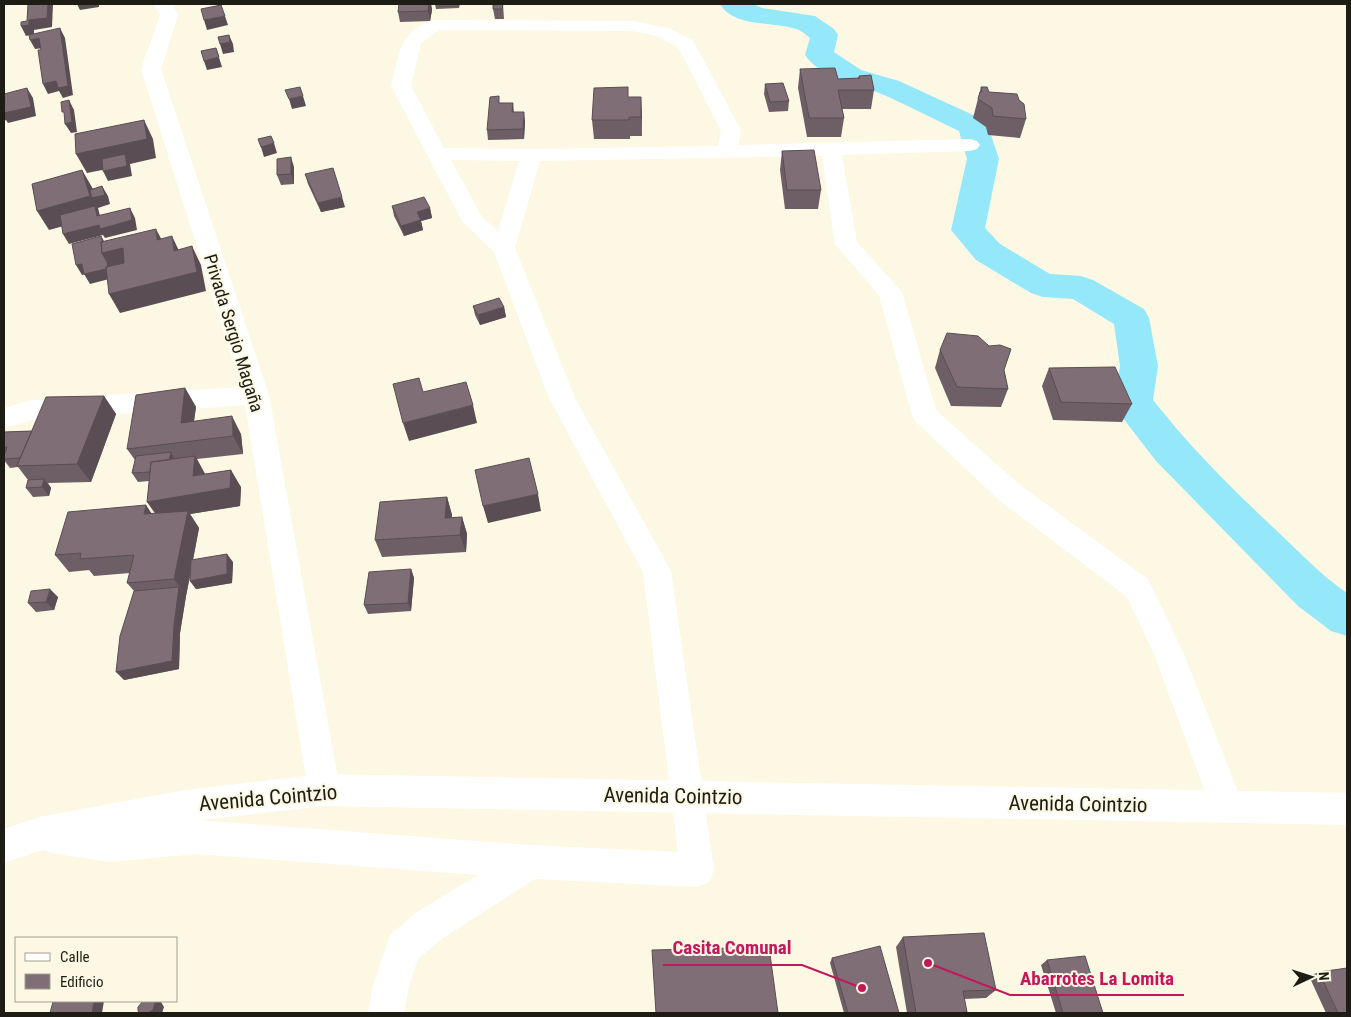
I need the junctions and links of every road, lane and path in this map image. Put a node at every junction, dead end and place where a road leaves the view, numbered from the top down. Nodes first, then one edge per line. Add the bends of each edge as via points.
1 (163, 4) edge
2 (970, 145) dead end
3 (830, 150) junction
4 (727, 152) junction
5 (437, 154) junction
6 (531, 155) junction
7 (504, 248) junction
8 (256, 395) junction
9 (4, 418) edge
10 (324, 790) junction
11 (688, 796) junction
12 (1227, 807) junction
13 (1347, 809) edge
14 (39, 834) junction
15 (4, 846) edge
16 (531, 862) junction
17 (386, 1013) edge

1 - 8 street, Privada Sergio Magaña via 169,15 151,70
2 - 3 street
3 - 4 street
3 - 12 street via 846,244 890,292 925,415 1010,493 1138,588 1169,654
4 - 5 street via 731,130 686,44 662,32 633,26 435,25 412,41 401,86
4 - 6 street
5 - 6 street
5 - 7 street via 473,221
6 - 7 street
7 - 11 street via 562,398 657,571
8 - 9 street via 32,410
8 - 10 street, Privada Sergio Magaña
10 - 11 street, Avenida Cointzio
10 - 14 street, Avenida Cointzio via 185,806
11 - 12 street, Avenida Cointzio
11 - 16 street via 697,870
12 - 13 street, Avenida Cointzio
14 - 15 street, Avenida Cointzio
14 - 16 street via 110,845 206,838
16 - 17 street via 430,925 404,948

